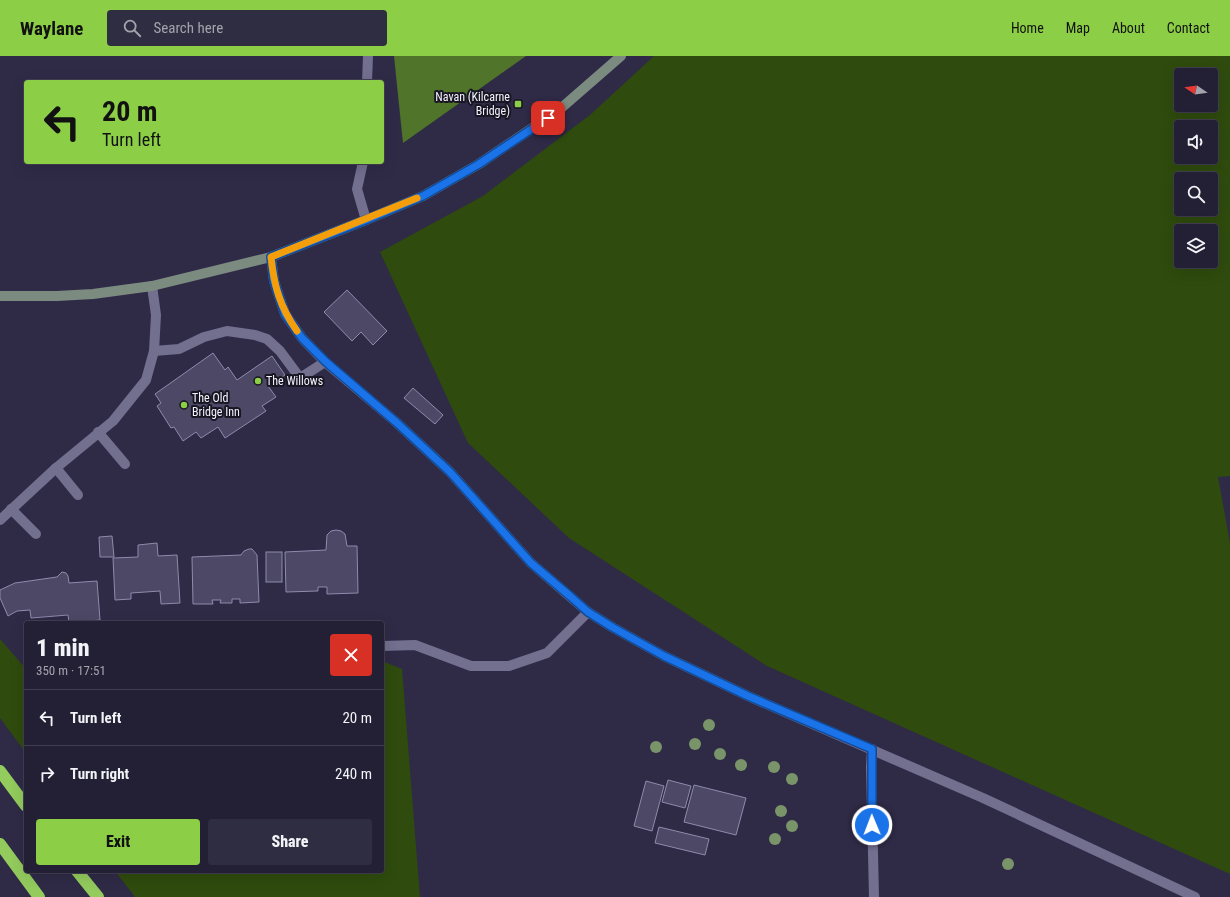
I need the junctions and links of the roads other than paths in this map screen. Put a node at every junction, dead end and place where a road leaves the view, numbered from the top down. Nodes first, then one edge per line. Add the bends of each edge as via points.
1 (368, 56) edge
2 (621, 56) edge
3 (367, 80) edge
4 (363, 164) edge
5 (366, 220) junction
6 (271, 257) junction
7 (152, 286) junction
8 (0, 296) edge
9 (154, 351) junction
10 (326, 362) junction
11 (98, 432) junction
12 (125, 464) dead end
13 (56, 468) junction
14 (78, 495) dead end
15 (11, 509) junction
16 (0, 520) edge
17 (36, 534) dead end
18 (588, 612) junction
19 (384, 646) edge
20 (872, 749) junction
21 (0, 771) edge
22 (24, 803) edge
23 (0, 844) edge
24 (79, 873) edge
25 (39, 897) edge
26 (98, 897) edge
27 (874, 897) edge
28 (1195, 897) edge

1 - 3 street
2 - 5 main road via 559,110 479,164 423,196
4 - 5 street via 357,189
5 - 6 main road
6 - 7 main road
6 - 10 street via 274,281 285,314 302,338
7 - 8 main road via 93,294
7 - 9 street via 156,316
9 - 10 street via 179,349 204,337 228,331 255,335 267,340 280,351 300,378
9 - 11 street via 146,380 113,421
10 - 18 street via 450,472 531,563
11 - 12 street
11 - 13 street
13 - 14 street
13 - 15 street
15 - 16 street
15 - 17 street
18 - 19 street via 547,653 509,666 471,666 415,645
18 - 20 street via 664,656 748,696
20 - 27 street
20 - 28 street
21 - 22 highway
23 - 25 highway
24 - 26 highway

